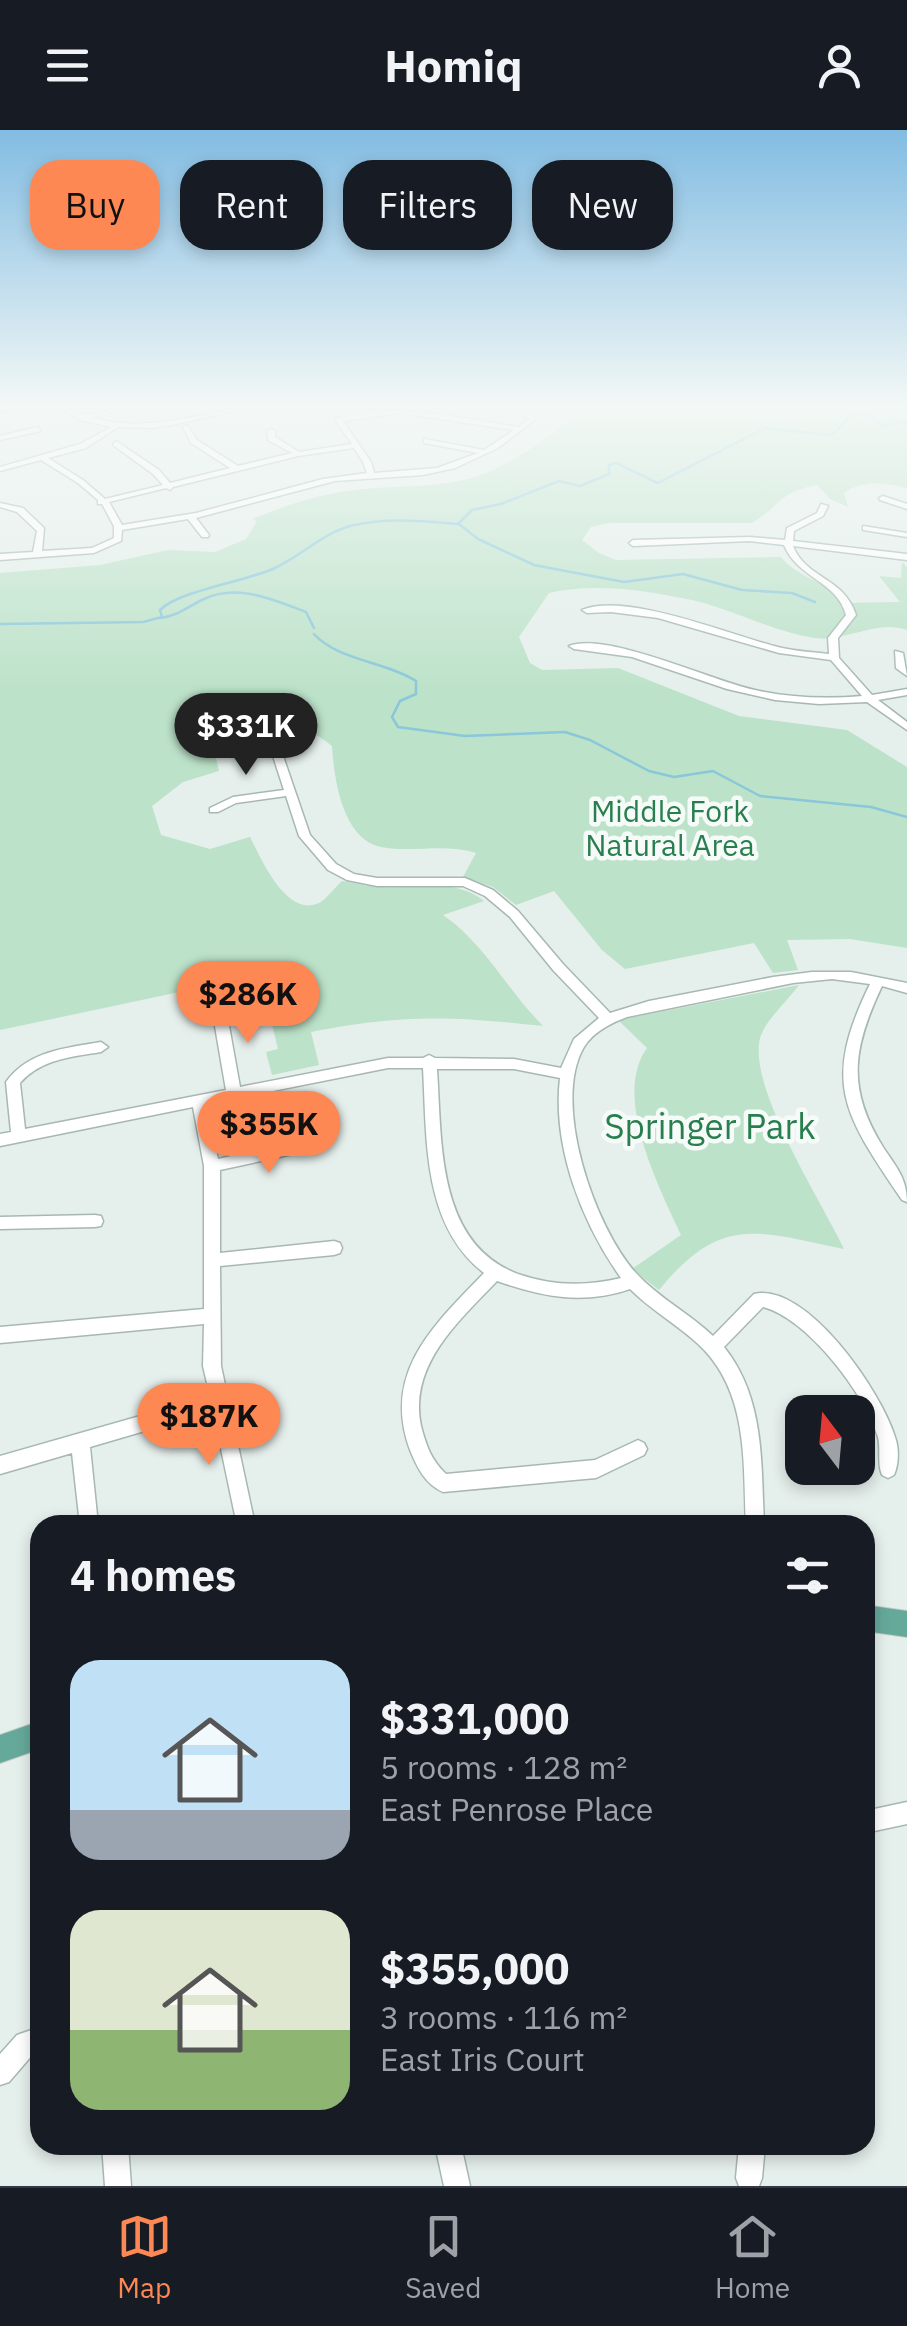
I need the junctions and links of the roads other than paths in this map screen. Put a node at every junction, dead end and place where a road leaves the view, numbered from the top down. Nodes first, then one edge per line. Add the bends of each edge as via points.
1 (101, 502) edge
2 (243, 502) edge
3 (0, 506) edge
4 (824, 506) dead end
5 (190, 516) junction
6 (120, 528) junction
7 (866, 528) dead end
8 (205, 535) dead end
9 (907, 535) edge
10 (787, 542) junction
11 (633, 543) dead end
12 (38, 554) junction
13 (0, 557) edge
14 (907, 557) edge
15 (587, 610) dead end
16 (574, 646) dead end
17 (898, 653) dead end
18 (834, 658) junction
19 (907, 673) edge
20 (907, 692) edge
21 (870, 700) junction
22 (907, 726) edge
23 (278, 756) dead end
24 (292, 792) junction
25 (214, 810) dead end
26 (878, 981) junction
27 (907, 988) edge
28 (219, 1008) dead end
29 (609, 1020) junction
30 (101, 1048) dead end
31 (429, 1060) junction
32 (565, 1074) junction
33 (234, 1092) junction
34 (200, 1100) junction
35 (19, 1136) junction
36 (0, 1140) edge
37 (316, 1143) dead end
38 (212, 1166) junction
39 (907, 1196) edge
40 (95, 1221) dead end
41 (0, 1223) edge
42 (334, 1248) dead end
43 (214, 1260) junction
44 (494, 1273) junction
45 (634, 1281) junction
46 (212, 1316) junction
47 (0, 1335) edge
48 (715, 1344) junction
49 (219, 1402) junction
50 (80, 1443) junction
51 (638, 1449) dead end
52 (0, 1465) edge
53 (888, 1469) dead end
54 (89, 1515) edge
55 (244, 1515) edge
56 (755, 1515) edge
57 (875, 1619) edge
58 (907, 1624) edge
59 (30, 1738) edge
60 (0, 1749) edge
61 (907, 1813) edge
62 (875, 1820) edge
63 (30, 2043) edge
64 (4, 2062) edge
65 (116, 2155) edge
66 (450, 2155) edge
67 (751, 2155) edge
68 (748, 2178) dead end
69 (118, 2186) edge
70 (457, 2186) edge

1 - 6 street
2 - 5 street
3 - 12 street via 20,510 41,530
4 - 10 street via 790,530
5 - 6 street
5 - 8 street
6 - 12 street via 118,540 102,548
7 - 9 street
10 - 11 street
10 - 14 street
10 - 18 street via 793,560 850,601 851,615 834,638
12 - 13 street
15 - 18 street via 684,619 776,650
16 - 21 street via 633,651 771,698 828,705
17 - 19 street
18 - 21 street
20 - 21 street
21 - 22 street
23 - 24 street
24 - 25 street via 234,800
24 - 29 street via 306,836 332,867 377,882 465,882 489,893
26 - 27 street
26 - 29 street via 832,975 787,981 639,1008
26 - 39 street via 856,1022 848,1060 852,1096 865,1133
28 - 33 street
29 - 32 street via 578,1043
30 - 35 street via 23,1068 14,1082
31 - 32 street
31 - 33 street
31 - 44 street via 438,1172 451,1227
32 - 45 street via 564,1111 582,1186
33 - 34 street
34 - 35 street
34 - 38 street
35 - 36 street
37 - 38 street
38 - 43 street
40 - 41 street
42 - 43 street
43 - 46 street
44 - 45 street via 551,1290
44 - 51 street via 427,1345 414,1370 408,1420 426,1470 443,1483 596,1469
45 - 48 street
46 - 47 street
46 - 49 street
48 - 53 street via 760,1298 797,1312 852,1375 887,1439
48 - 56 street via 738,1384
49 - 50 street
49 - 55 street
50 - 52 street
50 - 54 street
57 - 58 main road
59 - 60 main road
61 - 62 street
63 - 64 street
65 - 69 street
66 - 70 street
67 - 68 street

